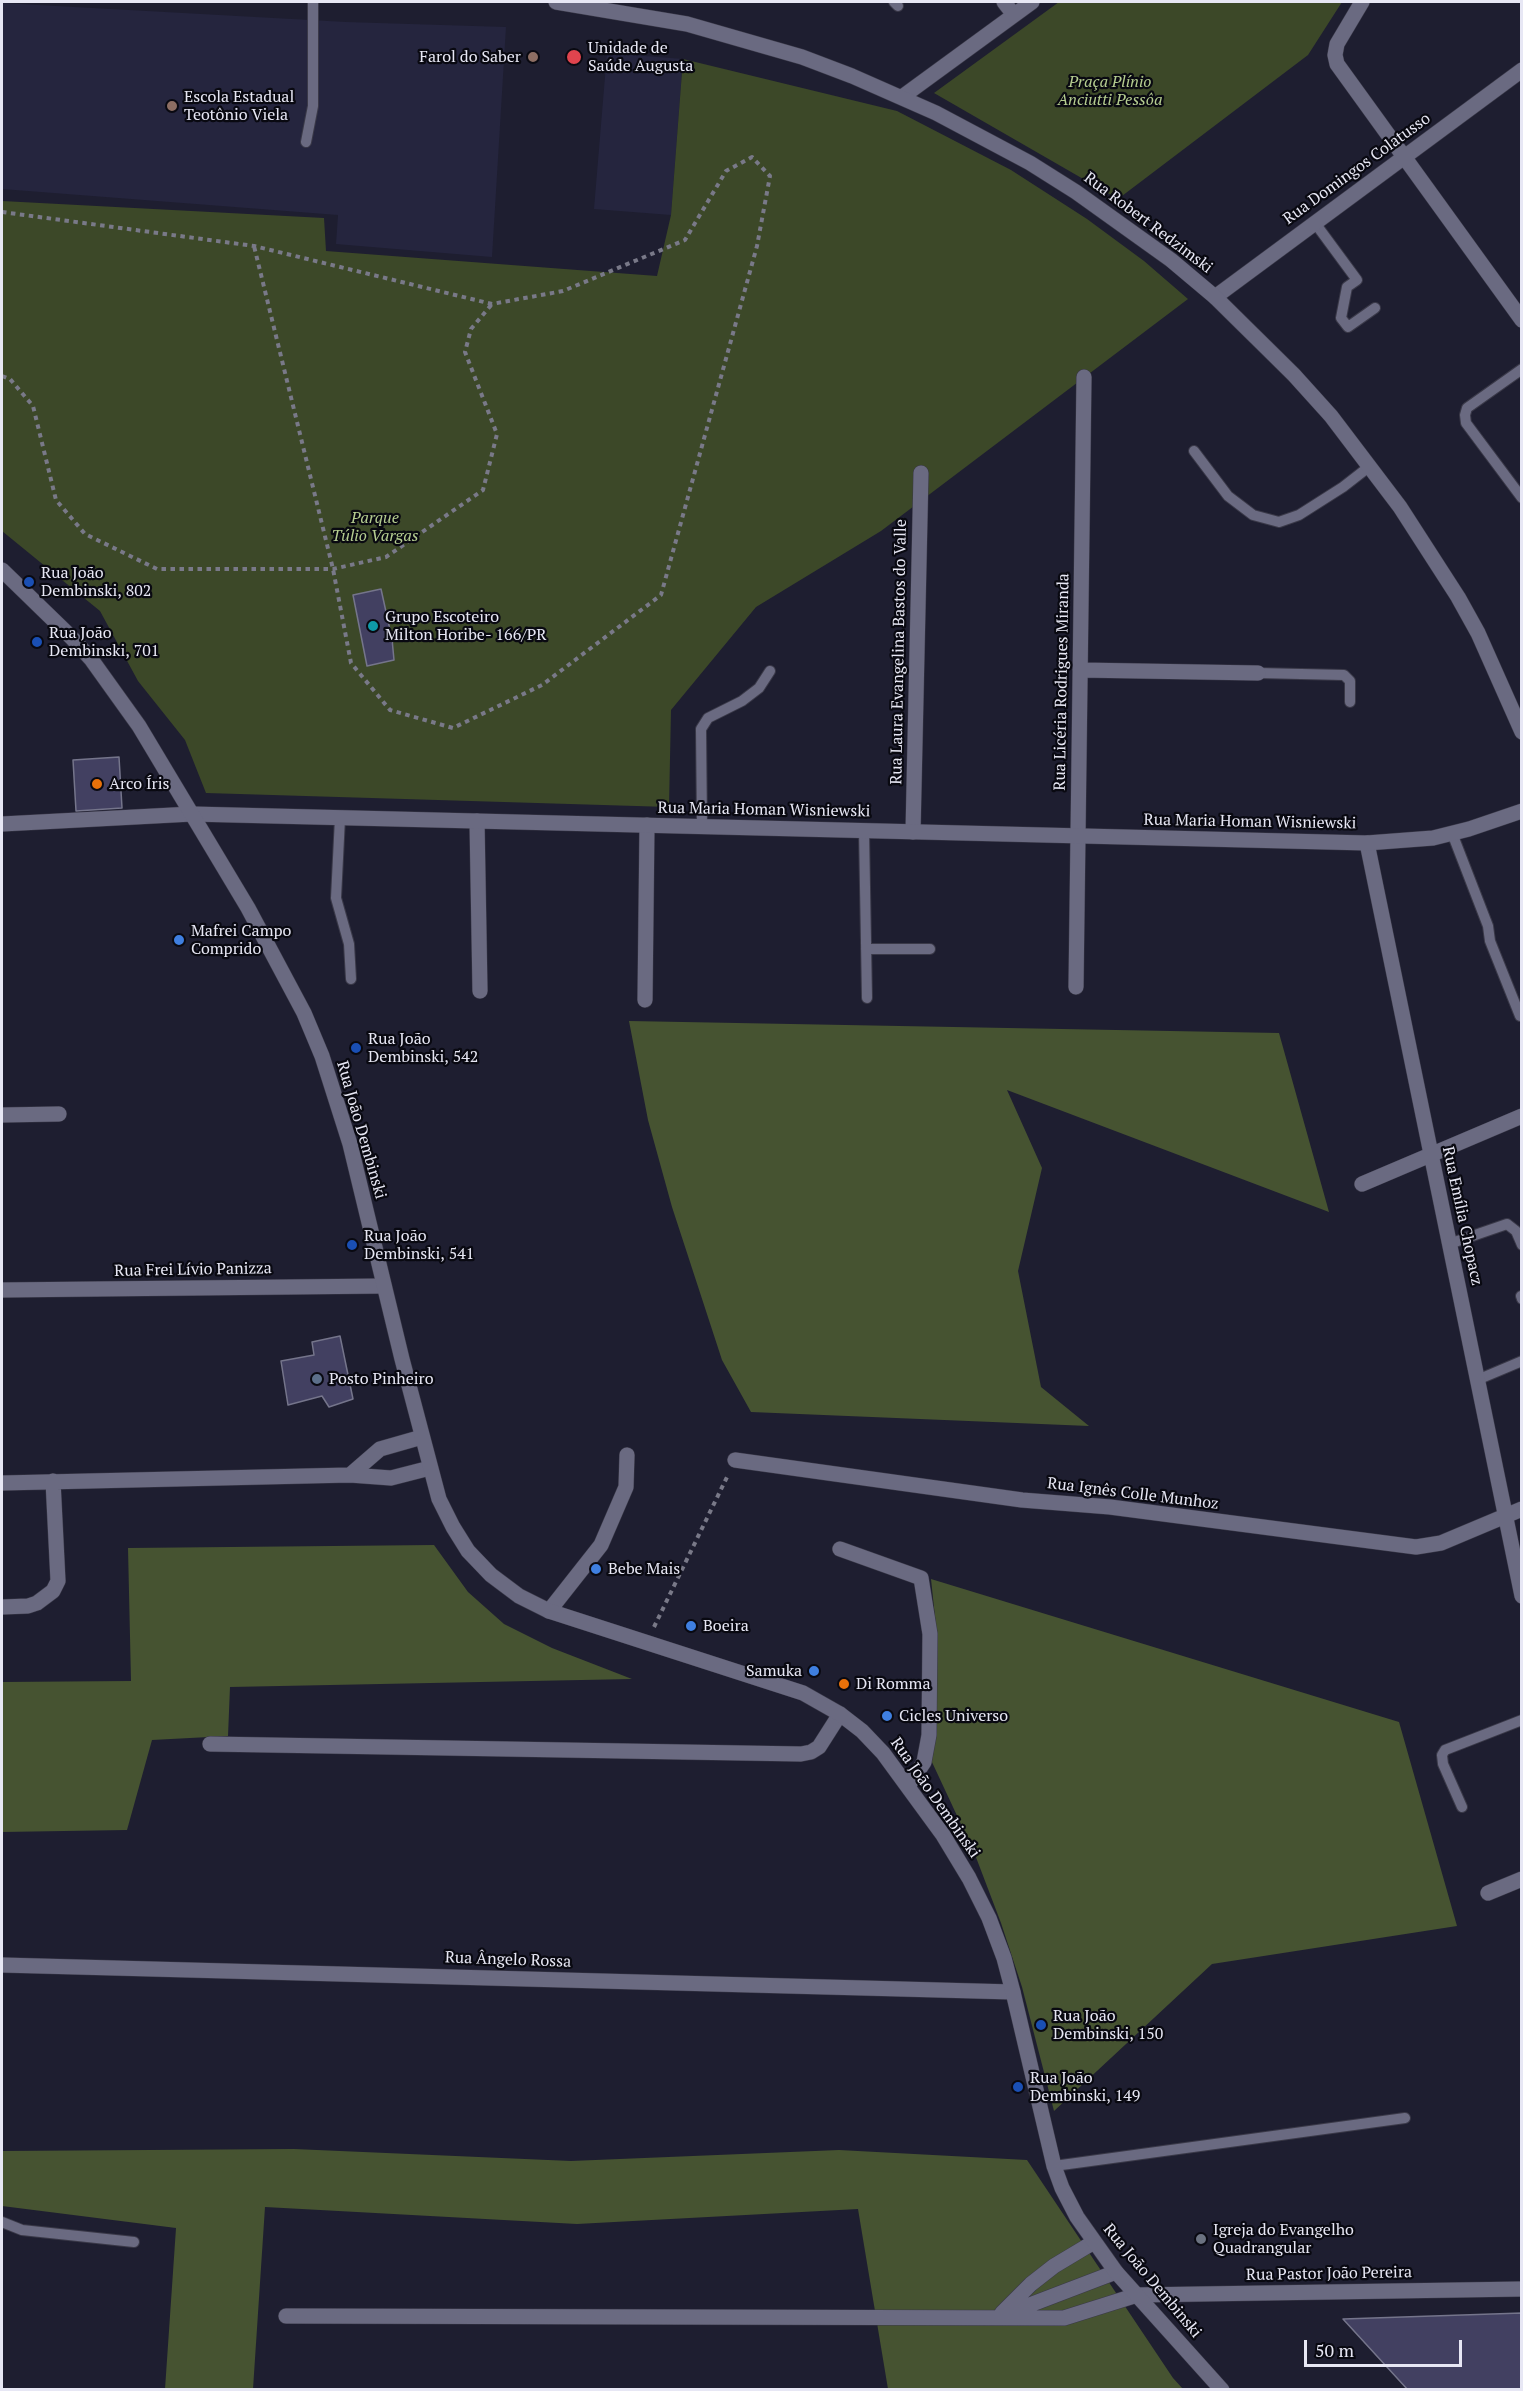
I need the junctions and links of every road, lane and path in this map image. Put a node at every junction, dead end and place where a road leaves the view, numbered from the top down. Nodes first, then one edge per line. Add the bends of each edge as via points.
1 (313, 2) edge
2 (556, 2) edge
3 (1004, 2) edge
4 (1032, 2) edge
5 (1362, 2) edge
6 (1014, 15) junction
7 (1521, 70) edge
8 (902, 97) junction
9 (306, 142) dead end
10 (1403, 157) junction
11 (2, 212) edge
12 (1315, 223) junction
13 (254, 246) junction
14 (1215, 297) junction
15 (492, 304) junction
16 (1375, 308) dead end
17 (1521, 320) edge
18 (1521, 369) edge
19 (2, 376) edge
20 (1084, 377) dead end
21 (1194, 451) dead end
22 (1370, 466) junction
23 (921, 473) dead end
24 (1521, 498) edge
25 (333, 569) junction
26 (2, 570) edge
27 (8, 582) edge
28 (1080, 670) junction
29 (770, 671) dead end
30 (1258, 673) joint
31 (1350, 702) dead end
32 (1521, 732) edge
33 (1521, 811) edge
34 (192, 814) junction
35 (340, 818) junction
36 (477, 821) junction
37 (2, 824) edge
38 (647, 825) junction
39 (702, 827) junction
40 (864, 831) junction
41 (913, 832) junction
42 (1452, 833) junction
43 (1078, 836) junction
44 (1367, 843) junction
45 (866, 949) junction
46 (930, 949) dead end
47 (351, 979) dead end
48 (1076, 987) dead end
49 (480, 991) dead end
50 (867, 998) dead end
51 (645, 1000) dead end
52 (1520, 1016) dead end
53 (59, 1114) dead end
54 (2, 1115) edge
55 (1521, 1116) edge
56 (1431, 1155) junction
57 (1362, 1184) dead end
58 (1449, 1244) junction
59 (1521, 1245) edge
60 (384, 1286) junction
61 (2, 1290) edge
62 (1521, 1361) edge
63 (1477, 1380) junction
64 (422, 1437) junction
65 (627, 1455) dead end
66 (735, 1461) joint
67 (430, 1468) junction
68 (350, 1475) junction
69 (53, 1482) junction
70 (2, 1483) edge
71 (1521, 1509) edge
72 (1505, 1516) junction
73 (840, 1549) dead end
74 (1521, 1596) edge
75 (2, 1607) edge
76 (549, 1611) junction
77 (647, 1643) junction
78 (840, 1714) junction
79 (1521, 1720) edge
80 (210, 1744) dead end
81 (908, 1786) junction
82 (1462, 1807) dead end
83 (1521, 1879) edge
84 (1488, 1893) dead end
85 (2, 1965) edge
86 (1013, 1992) junction
87 (1406, 2118) dead end
88 (1054, 2166) junction
89 (2, 2222) edge
90 (134, 2242) dead end
91 (1094, 2242) junction
92 (1116, 2272) junction
93 (1521, 2289) edge
94 (1137, 2295) junction
95 (286, 2316) dead end
96 (997, 2317) junction
97 (1222, 2390) edge

1 - 9 lane via 313,106
2 - 8 street, Rua Robert Redzimski via 623,11 736,36 802,57
3 - 6 street
4 - 6 street
5 - 10 street via 1343,30 1335,55 1342,73
6 - 8 street
7 - 10 street, Rua Domingos Colatusso
8 - 14 street, Rua Robert Redzimski via 968,129 1076,192 1172,260
10 - 12 street, Rua Domingos Colatusso
10 - 17 street
11 - 13 path
12 - 14 street, Rua Domingos Colatusso
12 - 16 lane via 1357,280 1347,287 1341,318 1348,327
13 - 15 path
13 - 25 path
14 - 22 street, Rua Robert Redzimski via 1294,375
15 - 25 path via 471,329 465,352 497,434 483,490 387,557
15 - 25 path via 563,291 685,240 726,171 753,157 770,176 757,246 662,595 542,685 453,728 390,710 351,663
18 - 24 lane via 1467,408 1466,416 1466,423
19 - 25 path via 10,379 33,406 56,500 85,534 157,569
20 - 28 street, Rua Licéria Rodrigues Miranda
21 - 22 lane via 1228,496 1253,515 1279,522 1299,515
22 - 32 street, Rua Robert Redzimski via 1458,597 1495,668
23 - 41 street, Rua Laura Evangelina Bastos do Valle
26 - 27 street, Rua João Dembinski
27 - 34 street, Rua João Dembinski via 57,622 91,659 139,726
28 - 30 street
28 - 43 street, Rua Licéria Rodrigues Miranda
29 - 39 lane via 759,688 708,718 701,729
30 - 31 lane via 1344,675 1350,681
33 - 42 street, Rua Maria Homan Wisniewski
34 - 35 street, Rua Maria Homan Wisniewski
34 - 37 street, Rua Maria Homan Wisniewski
34 - 60 street, Rua João Dembinski via 274,953 304,1013 347,1135
35 - 36 street, Rua Maria Homan Wisniewski
35 - 47 lane via 336,898 347,932
36 - 38 street, Rua Maria Homan Wisniewski
36 - 49 street
38 - 39 street, Rua Maria Homan Wisniewski
38 - 51 street
39 - 40 street, Rua Maria Homan Wisniewski
40 - 41 street, Rua Maria Homan Wisniewski
40 - 45 lane
41 - 43 street, Rua Maria Homan Wisniewski
42 - 44 street, Rua Maria Homan Wisniewski
42 - 52 lane
43 - 44 street, Rua Maria Homan Wisniewski
43 - 48 street, Rua Licéria Rodrigues Miranda
44 - 56 street, Rua Emília Chopacz
45 - 46 lane
45 - 50 lane
53 - 54 street
55 - 56 street
56 - 57 street
56 - 58 street, Rua Emília Chopacz
58 - 59 lane via 1507,1224 1516,1231
58 - 63 street, Rua Emília Chopacz
60 - 61 street, Rua Frei Lívio Panizza
60 - 64 street, Rua João Dembinski
62 - 63 lane
63 - 72 street, Rua Emília Chopacz
64 - 67 street, Rua João Dembinski
64 - 68 street via 380,1449
65 - 76 street via 626,1487 601,1545
66 - 72 street, Rua Ignês Colle Munhoz via 1416,1547 1441,1543
66 - 77 path
67 - 68 street via 391,1478
67 - 76 street, Rua João Dembinski via 439,1498 468,1551 519,1596
68 - 69 street
69 - 70 street
69 - 75 street via 58,1581 53,1591 37,1603
71 - 72 street, Rua Ignês Colle Munhoz
72 - 74 street, Rua Emília Chopacz
73 - 81 street via 921,1578 931,1650 928,1750
76 - 77 street, Rua João Dembinski
77 - 78 street, Rua João Dembinski via 782,1684
78 - 80 street via 819,1747 801,1754
78 - 81 street, Rua João Dembinski via 883,1753
79 - 82 lane via 1445,1750 1443,1764
81 - 86 street, Rua João Dembinski via 943,1835 979,1898 1004,1958
83 - 84 street
85 - 86 street, Rua Ângelo Rossa
86 - 88 street, Rua João Dembinski
87 - 88 lane
88 - 91 street, Rua João Dembinski via 1077,2217
89 - 90 lane via 22,2230
91 - 92 street, Rua João Dembinski
91 - 96 street via 1049,2270
92 - 94 street, Rua João Dembinski
92 - 96 street
93 - 94 street, Rua Pastor João Pereira
94 - 96 street, Rua Pastor João Pereira via 1064,2318
94 - 97 street, Rua João Dembinski
95 - 96 street, Rua Pastor João Pereira

